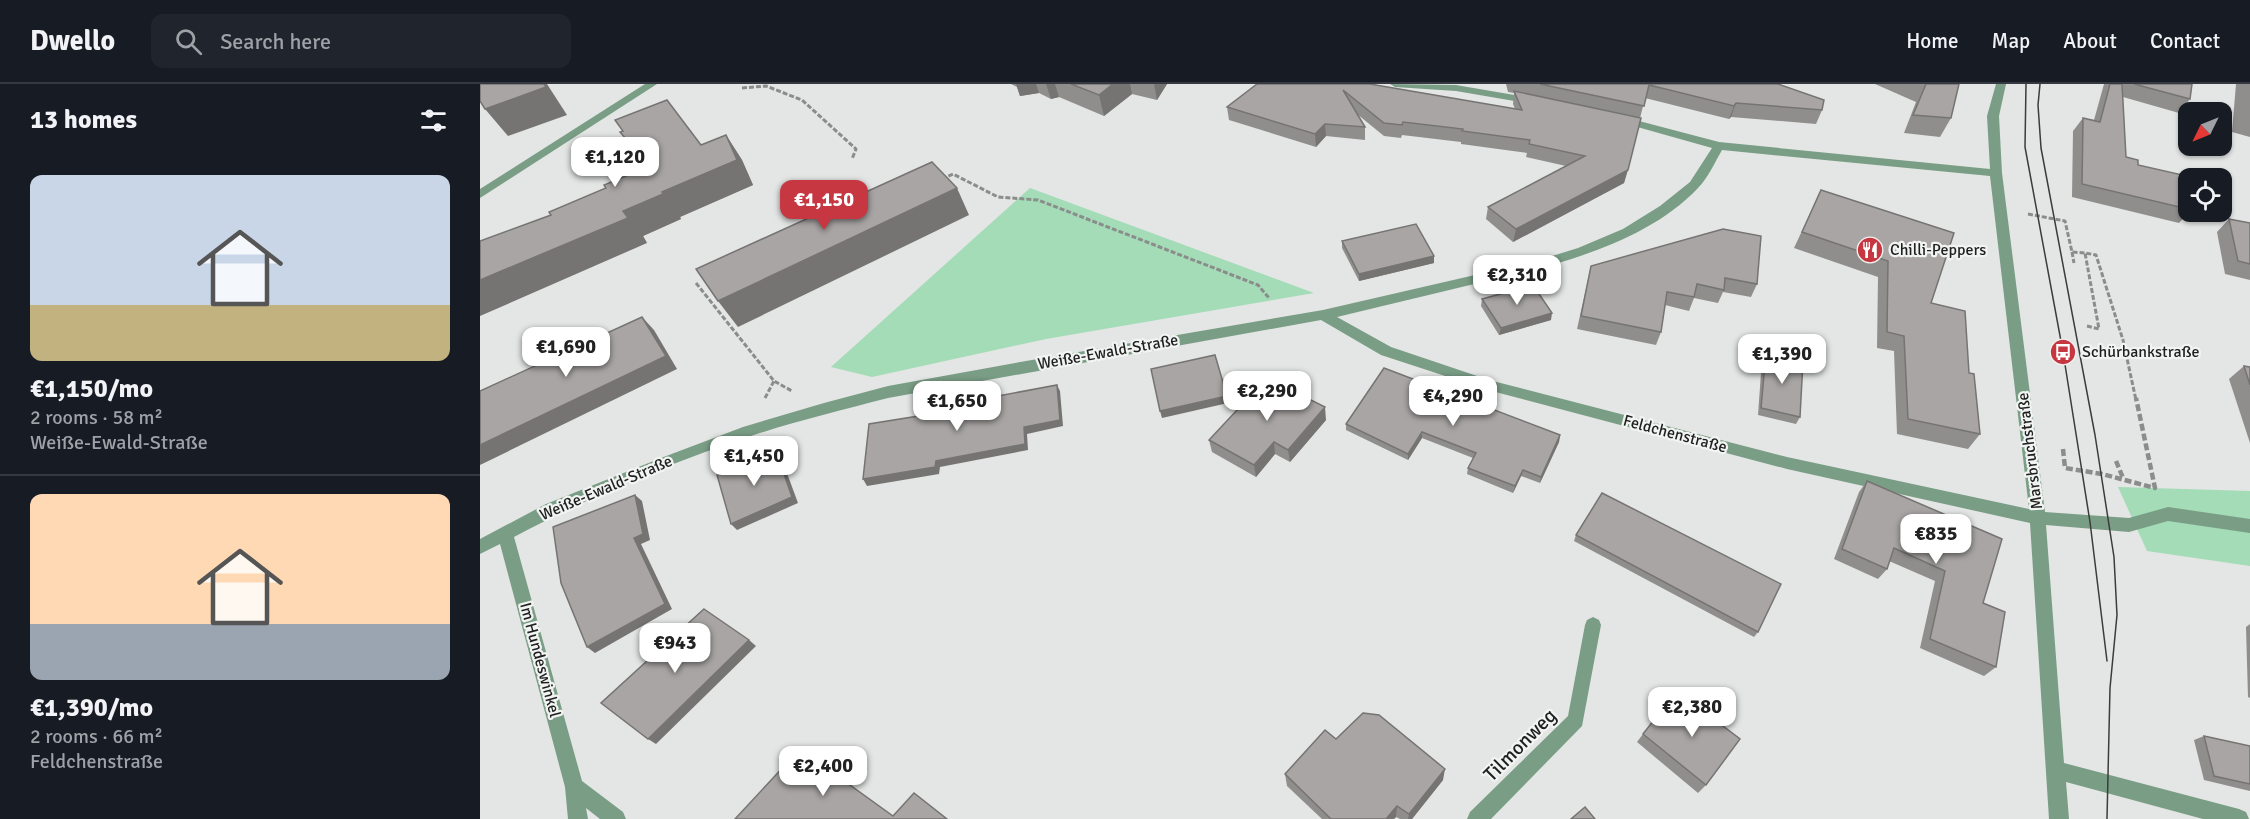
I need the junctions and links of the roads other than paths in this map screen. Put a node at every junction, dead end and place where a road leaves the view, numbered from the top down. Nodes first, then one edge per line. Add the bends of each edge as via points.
1 (652, 84) edge
2 (1395, 84) edge
3 (2001, 84) edge
4 (1458, 86) edge
5 (1550, 104) edge
6 (1606, 117) edge
7 (1719, 146) junction
8 (1996, 173) junction
9 (480, 194) edge
10 (1323, 315) junction
11 (2038, 518) junction
12 (2250, 526) edge
13 (505, 534) junction
14 (480, 547) edge
15 (1593, 625) dead end
16 (2055, 770) junction
17 (574, 787) junction
18 (578, 819) edge
19 (616, 819) edge
20 (1477, 819) edge
21 (2059, 819) edge
22 (2239, 819) edge

1 - 9 street
2 - 4 street
3 - 8 street, Marsbruchstraße via 1993,116
4 - 5 street
6 - 7 street
7 - 8 street
7 - 10 street, Weiße-Ewald-Straße via 1694,185 1627,232 1537,265
8 - 11 street, Marsbruchstraße
10 - 11 street, Feldchenstraße via 1386,351 1488,385 1787,463
10 - 13 street, Weiße-Ewald-Straße via 888,392 748,431 552,508
11 - 12 street, Feldchenstraße via 2129,525 2168,514
11 - 16 street, Marsbruchstraße
13 - 14 street, Weiße-Ewald-Straße
13 - 17 street, Im Hundeswinkel
15 - 20 street, Tilmonweg via 1576,720
16 - 21 street, Marsbruchstraße
16 - 22 street
17 - 18 street, Im Hundeswinkel
17 - 19 street

